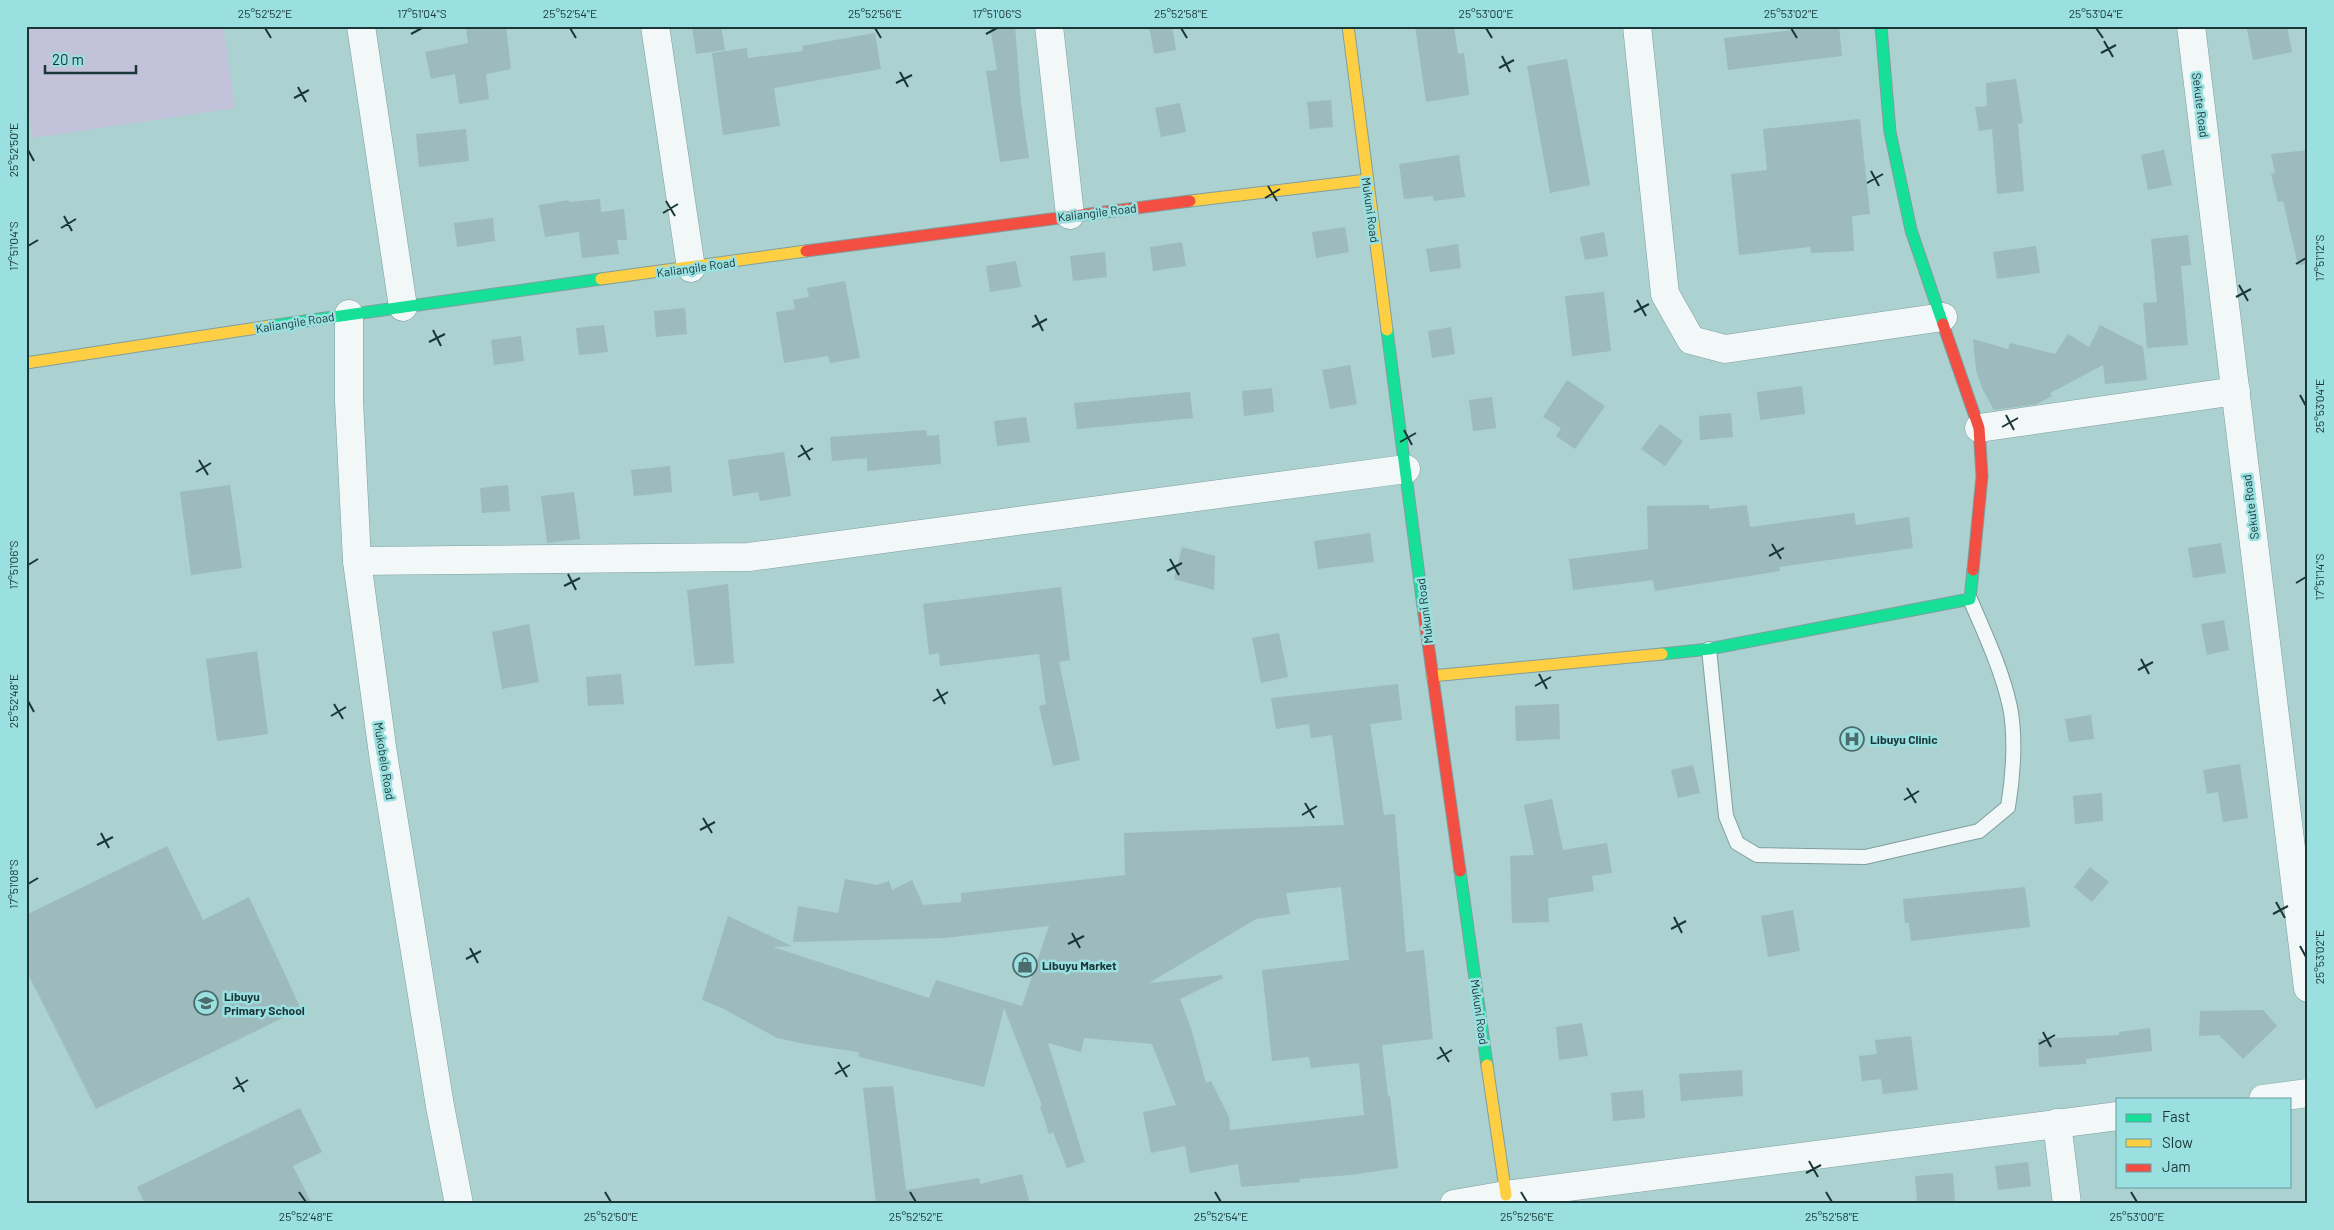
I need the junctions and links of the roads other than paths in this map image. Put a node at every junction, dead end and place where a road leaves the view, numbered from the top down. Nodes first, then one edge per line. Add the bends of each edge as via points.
1 (361, 26) edge
2 (655, 26) edge
3 (1049, 26) edge
4 (1348, 26) edge
5 (1637, 26) edge
6 (1881, 26) edge
7 (2192, 26) edge
8 (1367, 180) junction
9 (1070, 214) junction
10 (691, 268) junction
11 (403, 307) junction
12 (349, 314) junction
13 (1942, 317) junction
14 (26, 364) edge
15 (2236, 391) junction
16 (1979, 428) junction
17 (1406, 469) junction
18 (357, 561) junction
19 (1970, 599) junction
20 (1709, 649) junction
21 (1432, 676) junction
22 (2308, 988) edge
23 (2308, 1094) edge
24 (2272, 1098) edge
25 (2116, 1116) edge
26 (2057, 1123) junction
27 (1506, 1195) junction
28 (459, 1204) edge
29 (1454, 1204) edge
30 (2067, 1204) edge

1 - 11 street
2 - 10 street
3 - 9 street
4 - 8 street, Mukuni Road
5 - 13 street via 1665,294 1691,340 1724,349
6 - 13 street via 1890,132 1912,230
7 - 15 street, Sekute Road
8 - 9 street, Kaliangile Road
8 - 17 street, Mukuni Road
9 - 10 street, Kaliangile Road
10 - 11 street, Kaliangile Road
11 - 12 street, Kaliangile Road
12 - 14 street, Kaliangile Road
12 - 18 street, Mukobelo Road via 349,401
13 - 16 street
15 - 16 street
15 - 22 street, Sekute Road
16 - 19 street via 1982,476
17 - 18 street via 749,557
17 - 21 street, Mukuni Road
18 - 28 street, Mukobelo Road via 384,764
19 - 20 street
19 - 20 lane via 1996,661 2010,709 2013,776 2008,807 1980,831 1865,857 1757,855 1737,843 1726,816
20 - 21 street
21 - 27 street, Mukuni Road
23 - 24 street
25 - 26 street
26 - 27 street
26 - 30 street
27 - 29 street

